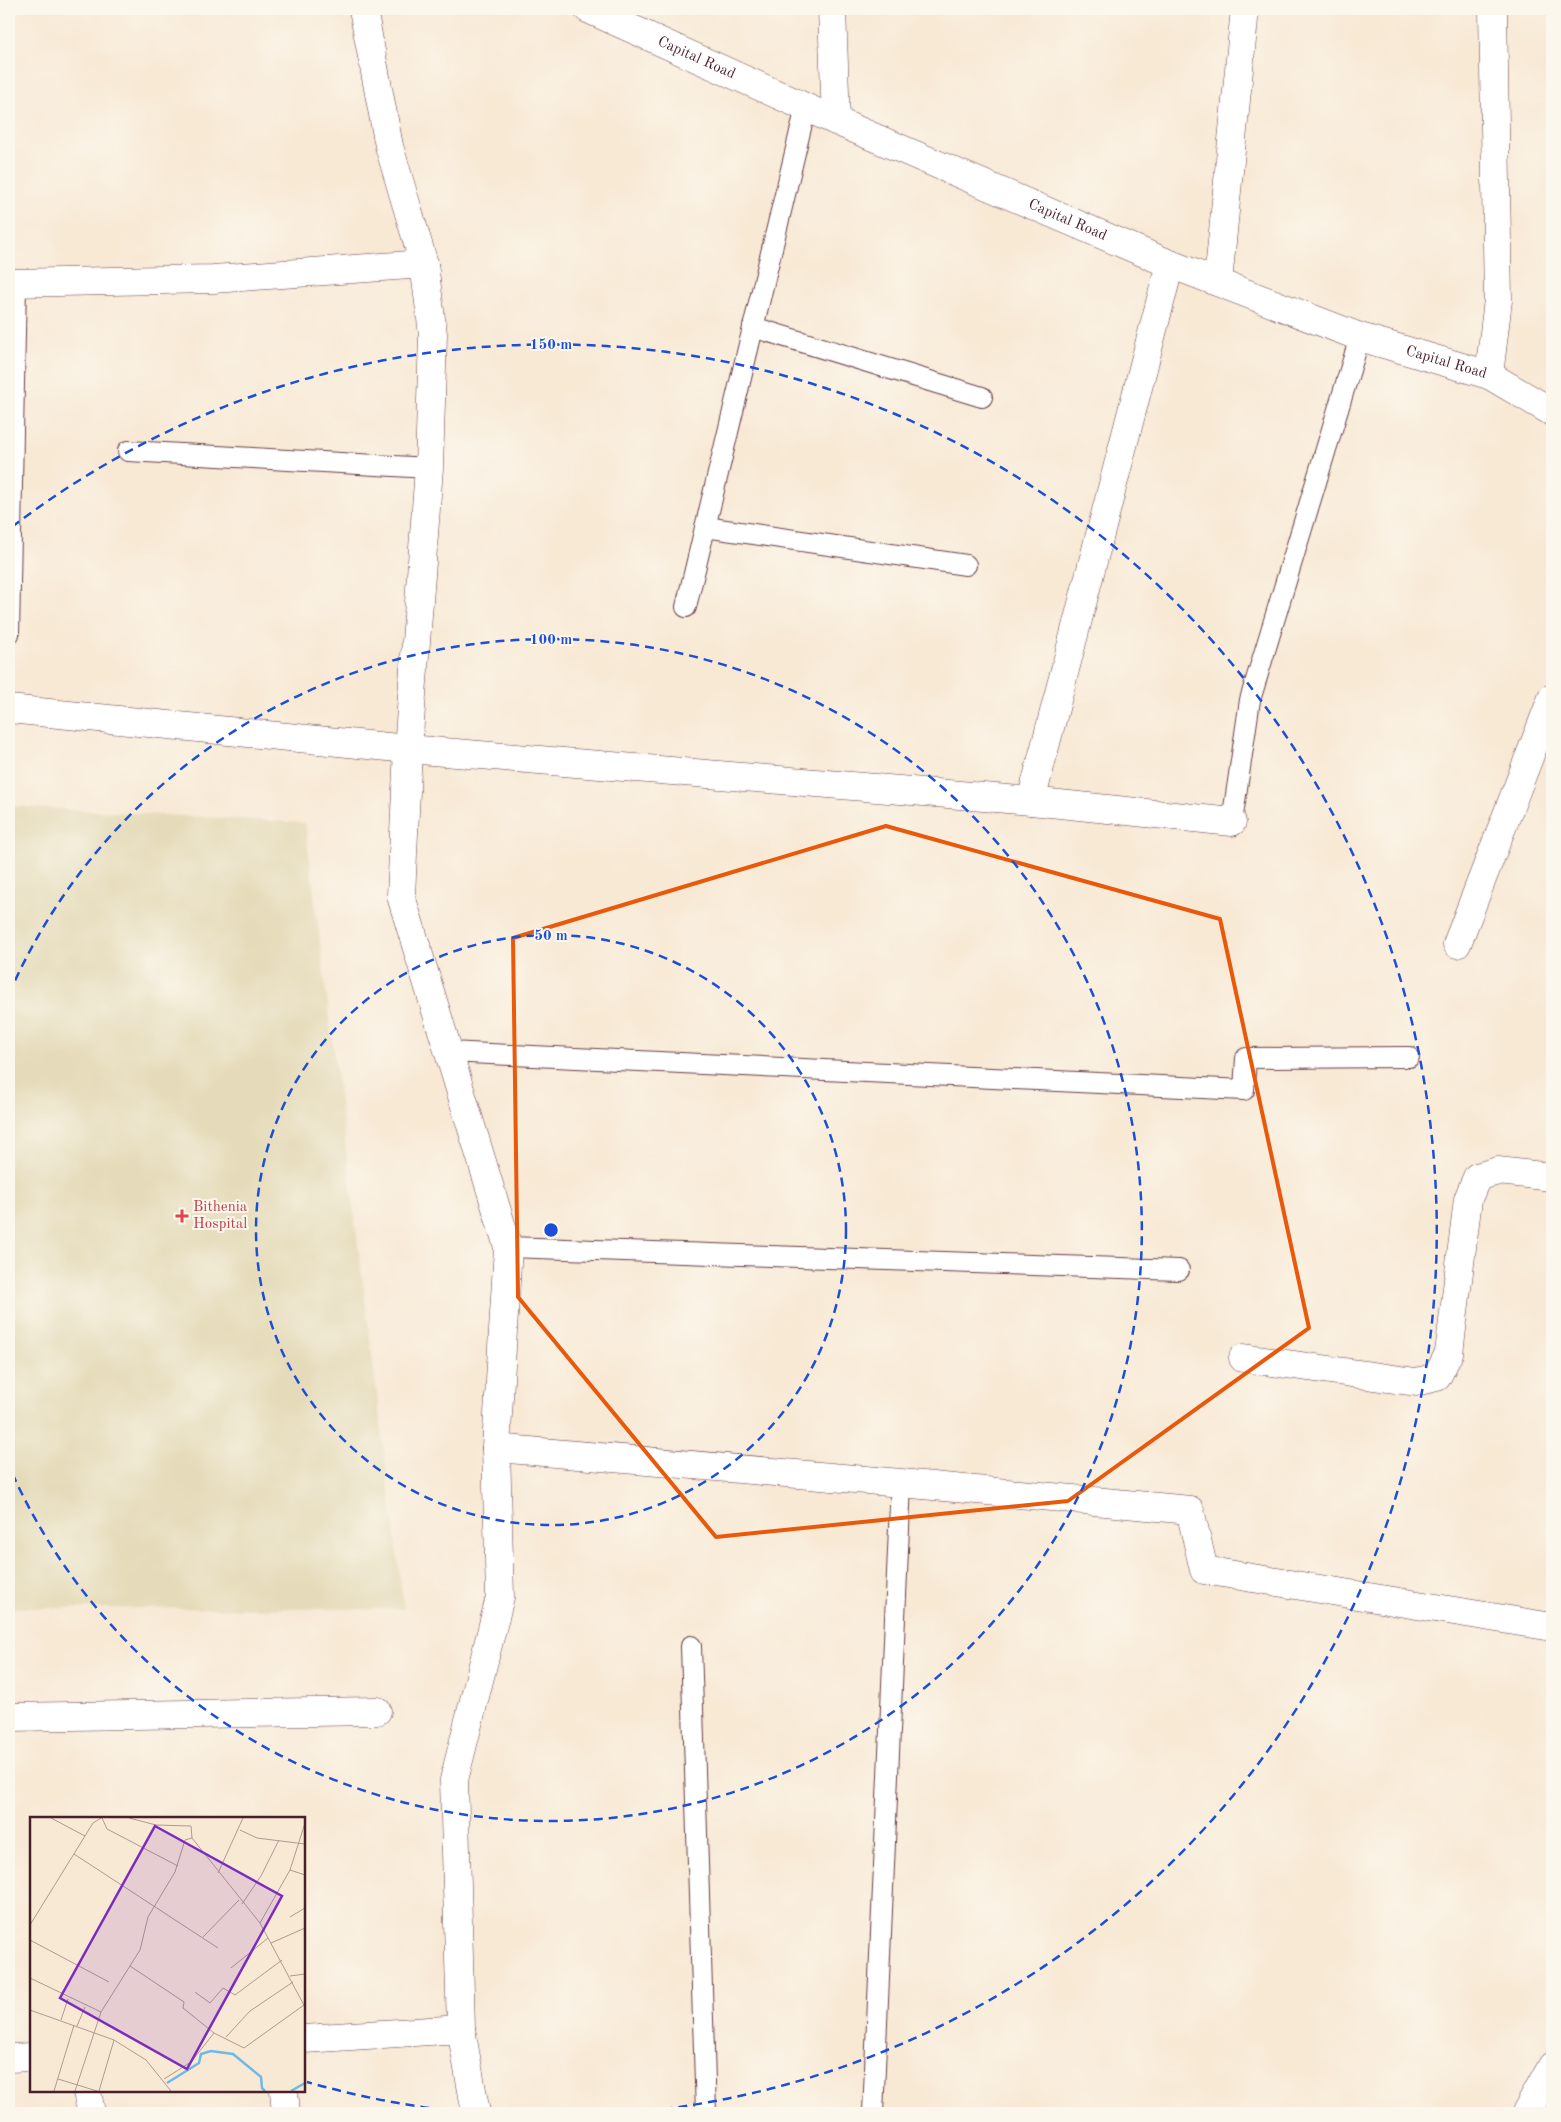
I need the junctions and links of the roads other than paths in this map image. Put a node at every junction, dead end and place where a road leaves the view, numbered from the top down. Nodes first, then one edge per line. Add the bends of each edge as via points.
1 (363, 9) edge
2 (588, 9) edge
3 (832, 9) edge
4 (1245, 9) edge
5 (1493, 9) edge
6 (806, 107) junction
7 (836, 121) junction
8 (424, 264) junction
9 (1170, 264) junction
10 (1218, 282) junction
11 (12, 283) edge
12 (753, 327) junction
13 (1360, 337) junction
14 (1489, 375) junction
15 (982, 397) dead end
16 (1552, 412) edge
17 (128, 451) dead end
18 (429, 468) junction
19 (705, 527) junction
20 (966, 565) dead end
21 (686, 607) dead end
22 (9, 634) edge
23 (1552, 698) edge
24 (9, 709) edge
25 (408, 749) junction
26 (1031, 802) junction
27 (1232, 822) joint
28 (1457, 944) dead end
29 (449, 1052) junction
30 (1409, 1057) dead end
31 (1552, 1177) edge
32 (508, 1246) junction
33 (1179, 1270) dead end
34 (1243, 1358) dead end
35 (496, 1448) junction
36 (901, 1483) junction
37 (1552, 1627) edge
38 (691, 1646) dead end
39 (377, 1711) dead end
40 (9, 1716) edge
41 (461, 2029) junction
42 (305, 2039) edge
43 (30, 2057) edge
44 (9, 2058) edge
45 (1552, 2066) edge
46 (87, 2092) edge
47 (284, 2092) edge
48 (91, 2113) edge
49 (286, 2113) edge
50 (476, 2113) edge
51 (706, 2113) edge
52 (873, 2113) edge
53 (1526, 2113) edge

1 - 8 street via 389,146
2 - 6 street, Capital Road
3 - 7 street
4 - 10 street
5 - 14 street via 1498,300
6 - 7 street, Capital Road
6 - 12 lane
7 - 9 street, Capital Road
8 - 11 street via 213,279
8 - 18 street via 433,334
9 - 10 street, Capital Road
9 - 26 street
10 - 13 street, Capital Road
11 - 22 lane
12 - 15 lane
12 - 19 lane
13 - 14 street, Capital Road
13 - 27 lane via 1250,700
14 - 16 street, Capital Road
17 - 18 lane
18 - 25 street
19 - 20 lane
19 - 21 lane
23 - 28 street
24 - 25 street
25 - 26 street
25 - 29 street via 402,896
26 - 27 street
29 - 30 lane via 1244,1090 1246,1058
29 - 32 street
31 - 34 street via 1498,1171 1478,1177 1468,1199 1449,1353 1438,1377 1416,1382
32 - 33 lane
32 - 35 street
35 - 36 street
35 - 41 street via 500,1597 454,1780
36 - 37 street via 1190,1510 1204,1570
36 - 52 lane
38 - 51 lane
39 - 40 street
41 - 42 street
41 - 50 street
43 - 44 street
45 - 53 street
46 - 48 street
47 - 49 street

